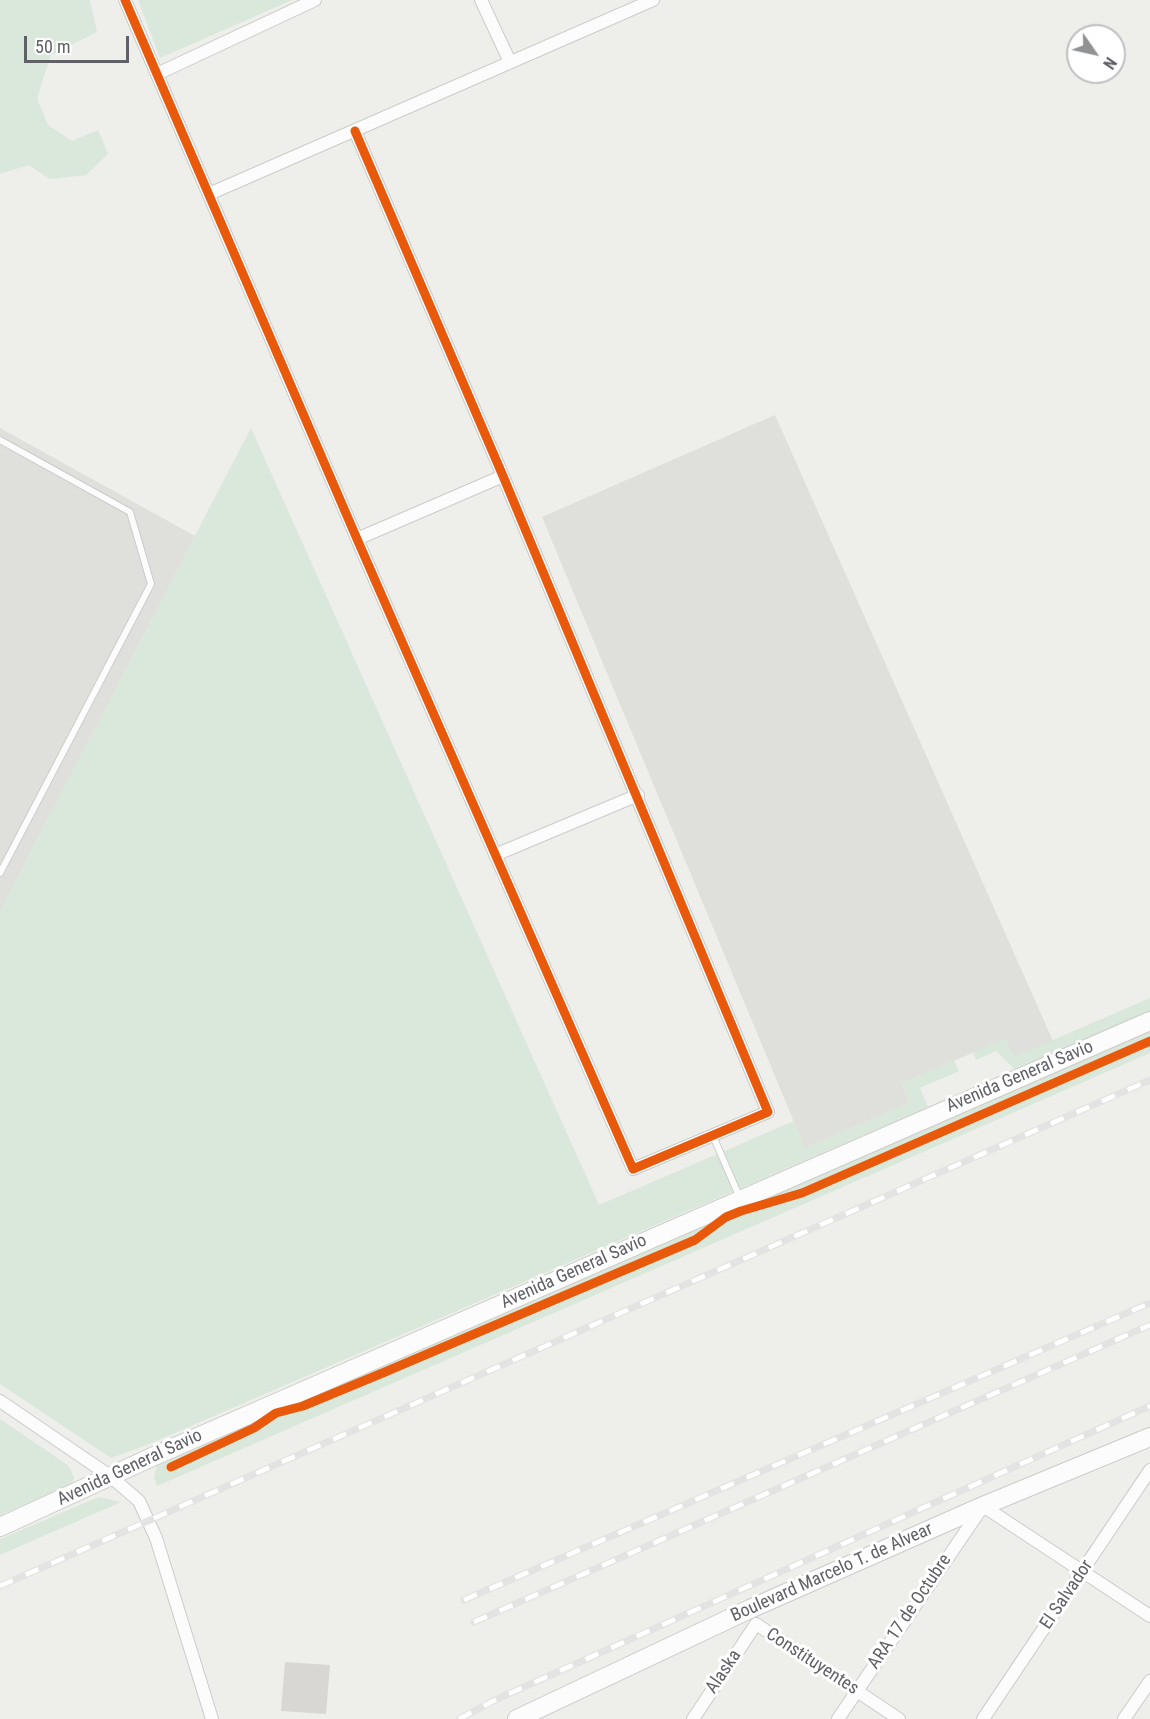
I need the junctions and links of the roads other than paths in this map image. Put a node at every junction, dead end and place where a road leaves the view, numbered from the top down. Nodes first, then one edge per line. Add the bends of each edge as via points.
1 (125, 0) edge
2 (315, 0) edge
3 (481, 0) edge
4 (653, 0) edge
5 (510, 62) junction
6 (157, 74) junction
7 (356, 131) junction
8 (209, 194) junction
9 (0, 440) edge
10 (503, 476) junction
11 (357, 539) junction
12 (638, 795) junction
13 (495, 855) junction
14 (0, 873) edge
15 (1150, 1021) edge
16 (712, 1136) junction
17 (740, 1199) junction
18 (0, 1401) edge
19 (1150, 1437) edge
20 (1150, 1470) edge
21 (111, 1476) junction
22 (983, 1506) junction
23 (0, 1527) edge
24 (1082, 1571) junction
25 (1150, 1616) edge
26 (753, 1617) junction
27 (1150, 1681) edge
28 (857, 1691) junction
29 (212, 1719) edge
30 (517, 1719) edge
31 (693, 1719) edge
32 (838, 1719) edge
33 (899, 1719) edge
34 (983, 1719) edge
35 (1124, 1719) edge

1 - 6 street
2 - 6 street
3 - 5 street
4 - 5 street
5 - 7 street
6 - 8 street
7 - 8 street
7 - 10 street
8 - 11 street
9 - 14 lane via 130,512 151,585
10 - 11 street
10 - 12 street
11 - 13 street
12 - 13 street
12 - 16 street via 768,1112
13 - 16 street via 633,1169
15 - 17 main road, Avenida General Savio
16 - 17 lane
17 - 21 main road, Avenida General Savio
18 - 21 street
19 - 22 main road, Boulevard Marcelo T. de Alvear
20 - 24 street, El Salvador
21 - 23 main road, Avenida General Savio
21 - 29 street via 133,1493 149,1520
22 - 24 street
22 - 26 main road, Boulevard Marcelo T. de Alvear
22 - 28 street, ARA 17 de Octubre
24 - 25 street
24 - 34 street, El Salvador
26 - 28 street, Constituyentes
26 - 30 main road, Boulevard Marcelo T. de Alvear
26 - 31 street, Alaska
27 - 35 street
28 - 32 street, ARA 17 de Octubre
28 - 33 street, Constituyentes

